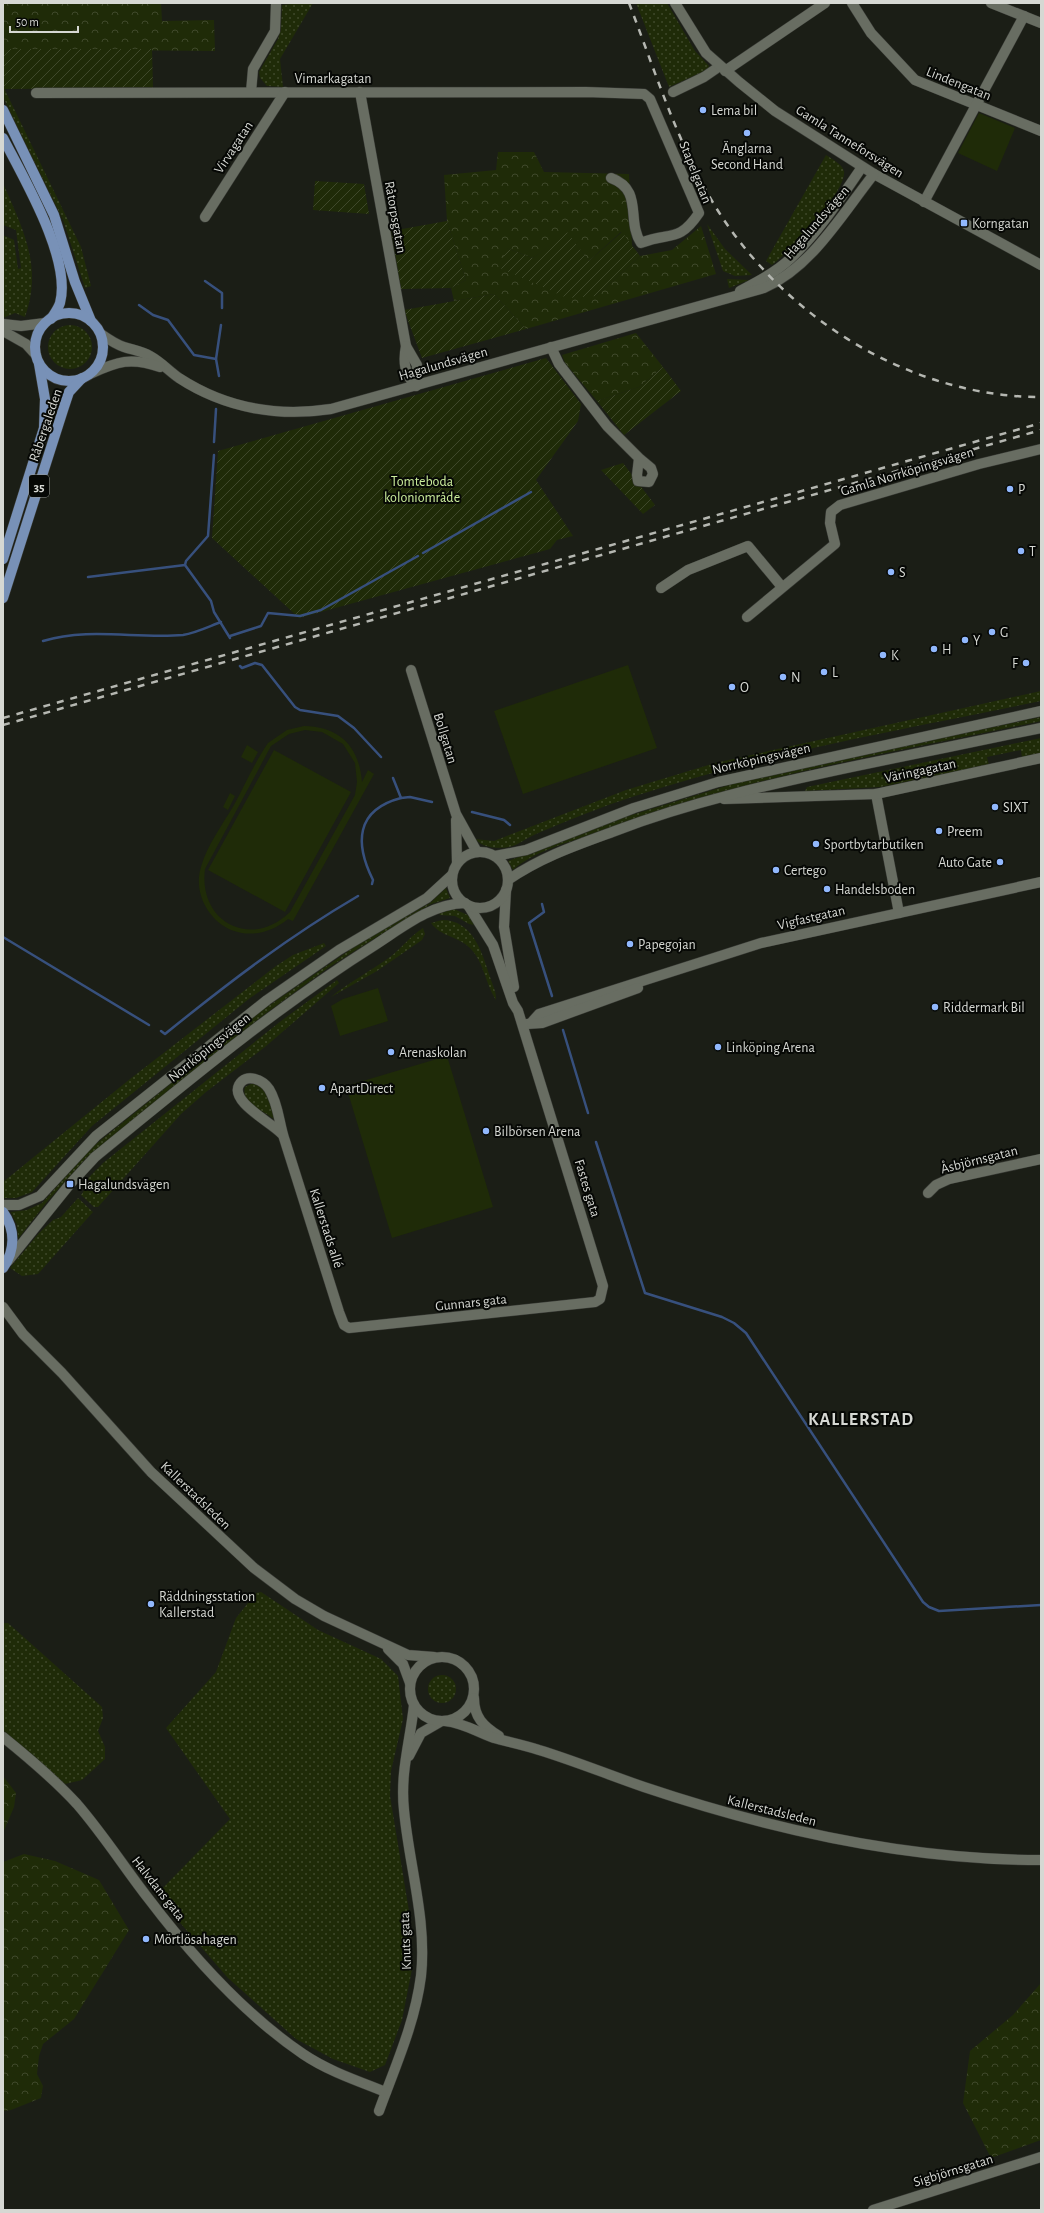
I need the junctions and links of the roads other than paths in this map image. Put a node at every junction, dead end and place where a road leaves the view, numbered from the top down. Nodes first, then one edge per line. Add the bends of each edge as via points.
1 (276, 3) edge
2 (675, 3) edge
3 (825, 3) edge
4 (852, 3) edge
5 (991, 3) edge
6 (1024, 16) junction
7 (1041, 23) edge
8 (723, 69) junction
9 (251, 92) junction
10 (285, 92) junction
11 (360, 92) junction
12 (673, 92) dead end
13 (36, 93) dead end
14 (630, 93) joint
15 (976, 106) junction
16 (3, 110) edge
17 (1041, 131) edge
18 (3, 138) edge
19 (862, 167) junction
20 (874, 174) junction
21 (611, 178) dead end
22 (924, 202) junction
23 (205, 217) dead end
24 (1041, 265) edge
25 (729, 297) junction
26 (48, 321) junction
27 (91, 321) junction
28 (3, 324) edge
29 (3, 331) edge
30 (100, 334) junction
31 (551, 347) junction
32 (38, 359) junction
33 (168, 370) junction
34 (86, 376) junction
35 (416, 386) junction
36 (1041, 449) edge
37 (639, 458) dead end
38 (3, 559) edge
39 (782, 587) junction
40 (661, 588) dead end
41 (3, 598) edge
42 (747, 617) dead end
43 (411, 670) dead end
44 (1041, 711) edge
45 (1041, 728) edge
46 (1041, 758) edge
47 (876, 794) junction
48 (714, 799) junction
49 (456, 814) junction
50 (477, 852) junction
51 (496, 856) junction
52 (458, 863) junction
53 (452, 875) junction
54 (1041, 882) edge
55 (507, 885) junction
56 (497, 901) junction
57 (466, 904) junction
58 (899, 912) junction
59 (512, 979) junction
60 (518, 1011) junction
61 (526, 1024) junction
62 (282, 1134) junction
63 (1041, 1159) edge
64 (928, 1193) dead end
65 (3, 1205) edge
66 (3, 1212) edge
67 (5, 1265) edge
68 (596, 1302) joint
69 (3, 1307) edge
70 (3, 1320) edge
71 (349, 1328) joint
72 (22, 1334) junction
73 (379, 1641) junction
74 (434, 1658) junction
75 (410, 1683) junction
76 (474, 1696) junction
77 (414, 1705) junction
78 (442, 1721) junction
79 (3, 1737) edge
80 (506, 1740) junction
81 (405, 1765) junction
82 (1041, 1860) edge
83 (386, 2092) junction
84 (379, 2111) dead end
85 (1041, 2158) edge
86 (873, 2210) edge

1 - 9 street via 275,31 253,69
2 - 8 street, Gamla Tanneforsvägen via 706,52
3 - 8 street
4 - 15 street, Lindengatan via 871,33 915,80
5 - 6 street
6 - 7 street
6 - 15 street
8 - 12 street
8 - 19 street, Gamla Tanneforsvägen via 775,111
9 - 10 street, Vimarkagatan
9 - 13 street, Vimarkagatan
10 - 11 street, Vimarkagatan
10 - 23 street, Virvagatan
11 - 14 street, Vimarkagatan
11 - 35 street, Råtorpsgatan via 406,346 404,366
14 - 21 street, Stapelgatan via 644,94 650,99 699,213 690,225 678,234 641,242 636,236 631,196 618,180
15 - 17 street, Lindengatan
15 - 22 street
16 - 27 main road, 35 via 54,215 75,282
18 - 26 main road, 35 via 38,208 56,257 61,296 58,307
19 - 20 street, Gamla Tanneforsvägen
19 - 25 street, Hagalundsvägen via 813,234 789,260
20 - 22 street, Gamla Tanneforsvägen
20 - 25 street, Hagalundsvägen via 822,241 797,267 776,283
22 - 24 street, Gamla Tanneforsvägen
25 - 31 street, Hagalundsvägen
26 - 27 main road via 60,314 71,313
26 - 28 street via 21,326
26 - 32 main road, 35 via 37,338
27 - 30 main road, 35
29 - 32 street via 26,344
30 - 33 street, Hagalundsvägen via 112,342 148,355
30 - 34 main road, 35 via 102,356 98,366
31 - 35 street, Hagalundsvägen
31 - 37 street via 559,364 607,426
32 - 34 main road via 45,370 58,379 72,381
32 - 38 main road, Råbergaleden / 35 via 45,399 44,428
33 - 34 street, Hagalundsvägen via 134,360 110,365
33 - 35 street, Hagalundsvägen via 204,392 231,403 256,410 284,412 331,409
34 - 41 main road, Råbergaleden / 35 via 70,392 63,410
36 - 39 street, Gamla Norrköpingsvägen via 979,464 840,505 831,512 830,523 835,544
39 - 40 street via 748,546 688,570
39 - 42 street, Gamla Norrköpingsvägen
43 - 49 street, Bollgatan
44 - 51 street, Norrköpingsvägen via 718,782 634,808 526,850
45 - 48 street, Norrköpingsvägen via 824,773
46 - 47 street, Väringagatan
47 - 48 street
47 - 58 street, Väringagatan
48 - 55 street, Norrköpingsvägen via 643,820 541,859
49 - 50 street, Bollgatan
49 - 52 street, Bollgatan
50 - 51 street
50 - 52 street via 466,855
51 - 55 street via 503,863
52 - 53 street
53 - 57 street via 454,892
53 - 65 street, Norrköpingsvägen via 426,898 339,950 267,1000 96,1136 40,1196 19,1205
54 - 58 street, Vigfastgatan
55 - 56 street
55 - 59 street, Fastes gata via 503,919
56 - 57 street via 483,907
56 - 59 street, Fastes gata via 499,940
57 - 60 street, Fastes gata via 493,945
57 - 67 street, Norrköpingsvägen via 451,903 422,915 281,1008 95,1157
58 - 61 street, Vigfastgatan via 761,943 539,1014
59 - 60 street, Fastes gata via 519,1001
60 - 61 street, Fastes gata
61 - 68 street, Fastes gata via 603,1286 603,1293
62 - 62 street, Kallerstads allé via 272,1096 265,1084 253,1078 242,1081 238,1086 241,1101
62 - 71 street, Kallerstads allé via 339,1312 344,1325
63 - 64 street, Åsbjörnsgatan via 948,1180 936,1185
66 - 67 main road via 10,1225 12,1237 12,1250
68 - 71 street, Gunnars gata
69 - 72 street, Kallerstadsleden
70 - 72 street, Kallerstadsleden
72 - 73 street, Kallerstadsleden via 62,1373 151,1472 254,1568 295,1599 324,1616
73 - 74 street, Kallerstadsleden via 408,1655
73 - 75 street, Kallerstadsleden via 403,1664
74 - 75 street via 421,1664
74 - 76 street via 448,1657 462,1663 471,1674
75 - 77 street
76 - 78 street via 460,1716
76 - 80 street, Kallerstadsleden via 478,1718
77 - 78 street via 427,1718
77 - 81 street, Knuts gata
78 - 80 street, Kallerstadsleden via 460,1723 486,1735
78 - 81 street, Knuts gata via 421,1733
79 - 83 street, Halvdans gata via 39,1767 76,1804 175,1932 222,1984 258,2018 284,2041 319,2064
80 - 82 street, Kallerstadsleden via 698,1805 774,1827 849,1842 932,1853
81 - 83 street, Knuts gata via 404,1810 420,1915 422,1958 411,2023
83 - 84 street, Knuts gata
85 - 86 street, Sigbjörnsgatan

